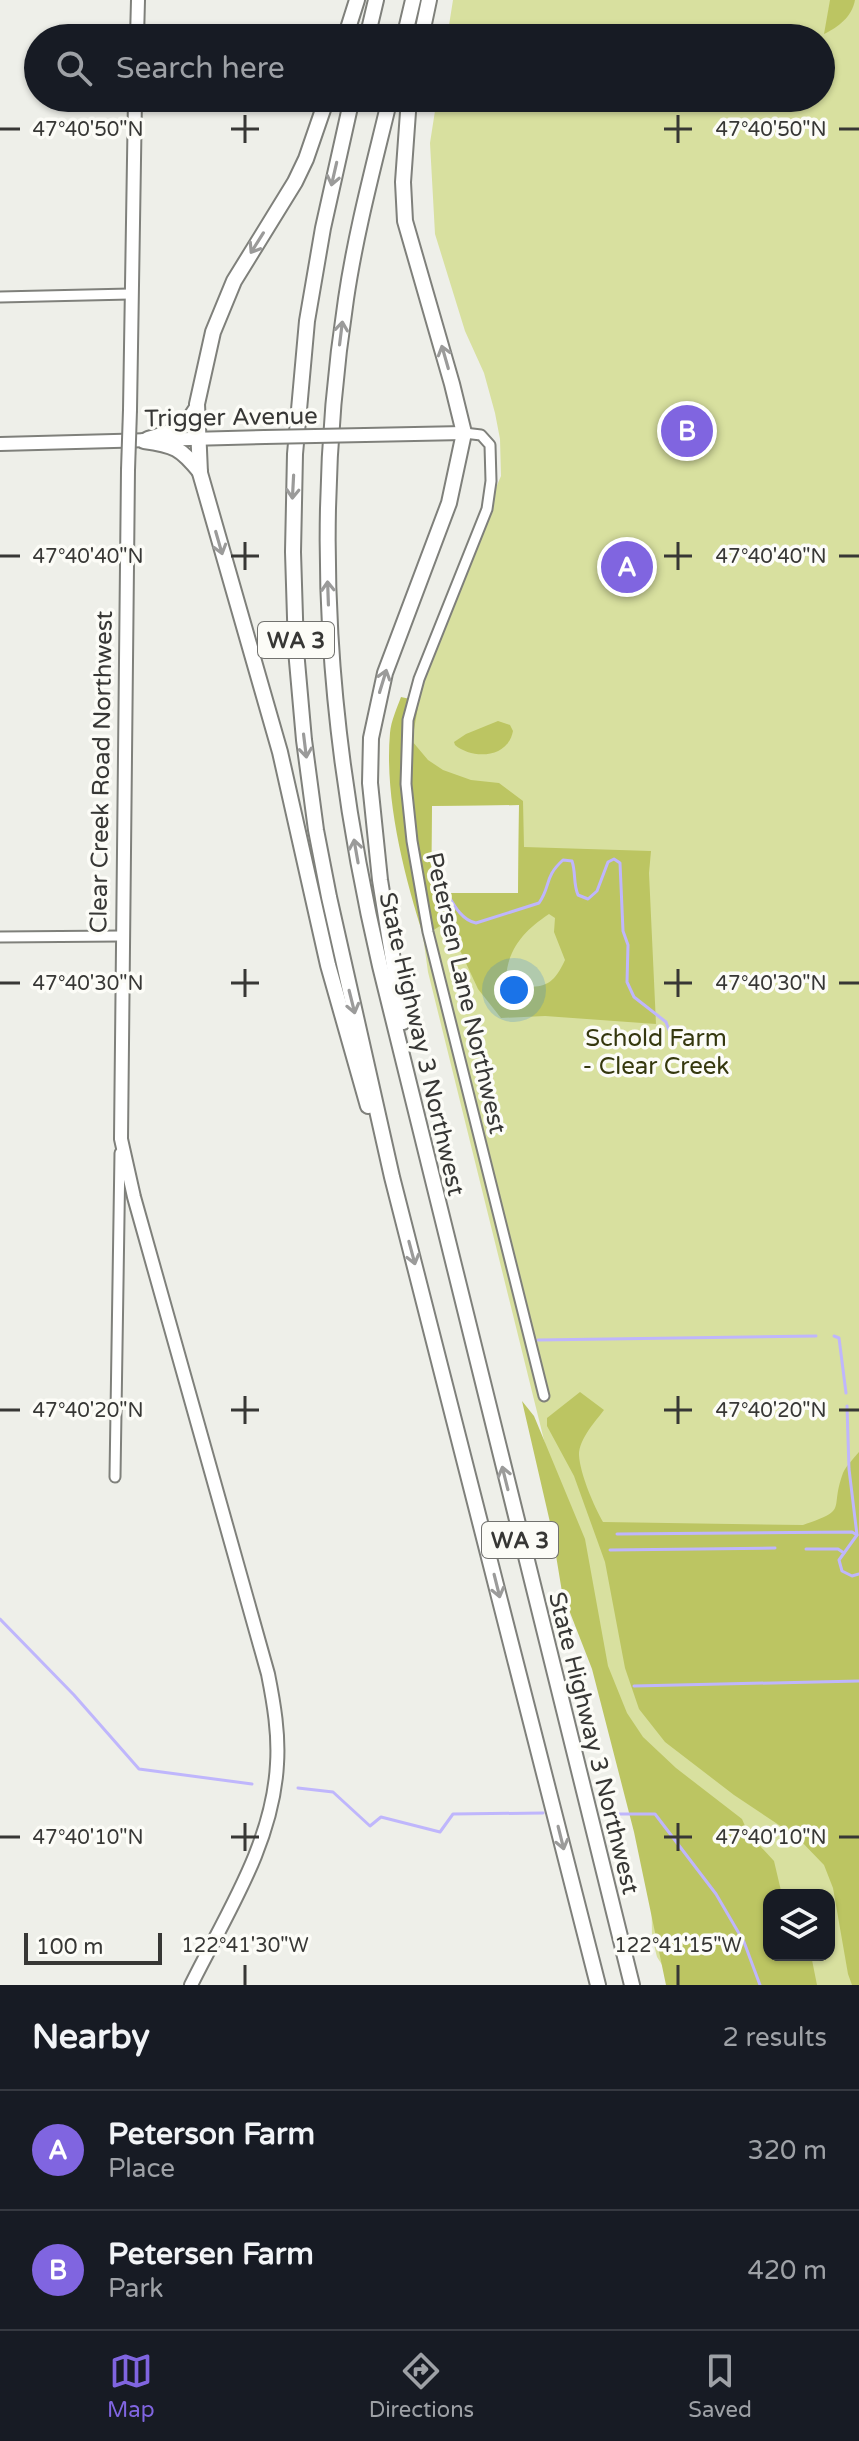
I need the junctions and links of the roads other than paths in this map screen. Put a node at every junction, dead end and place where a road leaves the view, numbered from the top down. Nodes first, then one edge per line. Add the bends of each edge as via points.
1 (138, 0) edge
2 (357, 0) edge
3 (376, 0) edge
4 (413, 0) edge
5 (429, 0) edge
6 (137, 24) edge
7 (349, 24) edge
8 (370, 24) edge
9 (407, 24) edge
10 (424, 24) edge
11 (135, 112) edge
12 (323, 112) edge
13 (349, 112) edge
14 (387, 112) edge
15 (408, 112) edge
16 (130, 294) junction
17 (0, 297) edge
18 (197, 404) junction
19 (464, 433) junction
20 (197, 439) junction
21 (144, 441) junction
22 (0, 444) edge
23 (200, 473) junction
24 (121, 936) junction
25 (0, 937) edge
26 (418, 1118) junction
27 (121, 1139) junction
28 (392, 1177) junction
29 (544, 1396) dead end
30 (115, 1477) dead end
31 (191, 1985) edge
32 (598, 1985) edge
33 (632, 1985) edge

1 - 6 main road
2 - 7 highway
3 - 8 highway
4 - 9 highway
5 - 10 highway
11 - 16 main road, Clear Creek Road Northwest
12 -> 18 highway via 295,182 221,310
13 -> 28 highway, WA 3 via 307,321 295,454 293,566 299,695 316,830
26 -> 14 highway, State Highway 3 Northwest / WA 3 via 364,899 331,669 329,458 341,337
19 -> 15 highway via 405,221
16 - 17 street
16 - 24 main road, Clear Creek Road Northwest, bridge
18 - 20 highway
18 - 21 highway via 182,426
19 - 20 main road, Trigger Avenue, bridge
26 -> 19 highway via 380,880 370,754 382,686 449,503
19 - 29 street, Petersen Lane Northwest via 481,435 490,445 487,509 419,679 408,720 407,798 428,932
20 - 21 main road, Trigger Avenue
20 - 23 highway
21 - 22 main road, Trigger Avenue
21 - 23 highway via 178,448
23 -> 28 highway via 280,752 347,1036
24 - 25 street
24 - 27 main road, Clear Creek Road Northwest
33 -> 26 highway, State Highway 3 Northwest / WA 3
27 - 30 street
27 - 31 main road, Clear Creek Road Northwest via 266,1665 276,1728 276,1776 265,1827
28 -> 32 highway, WA 3

